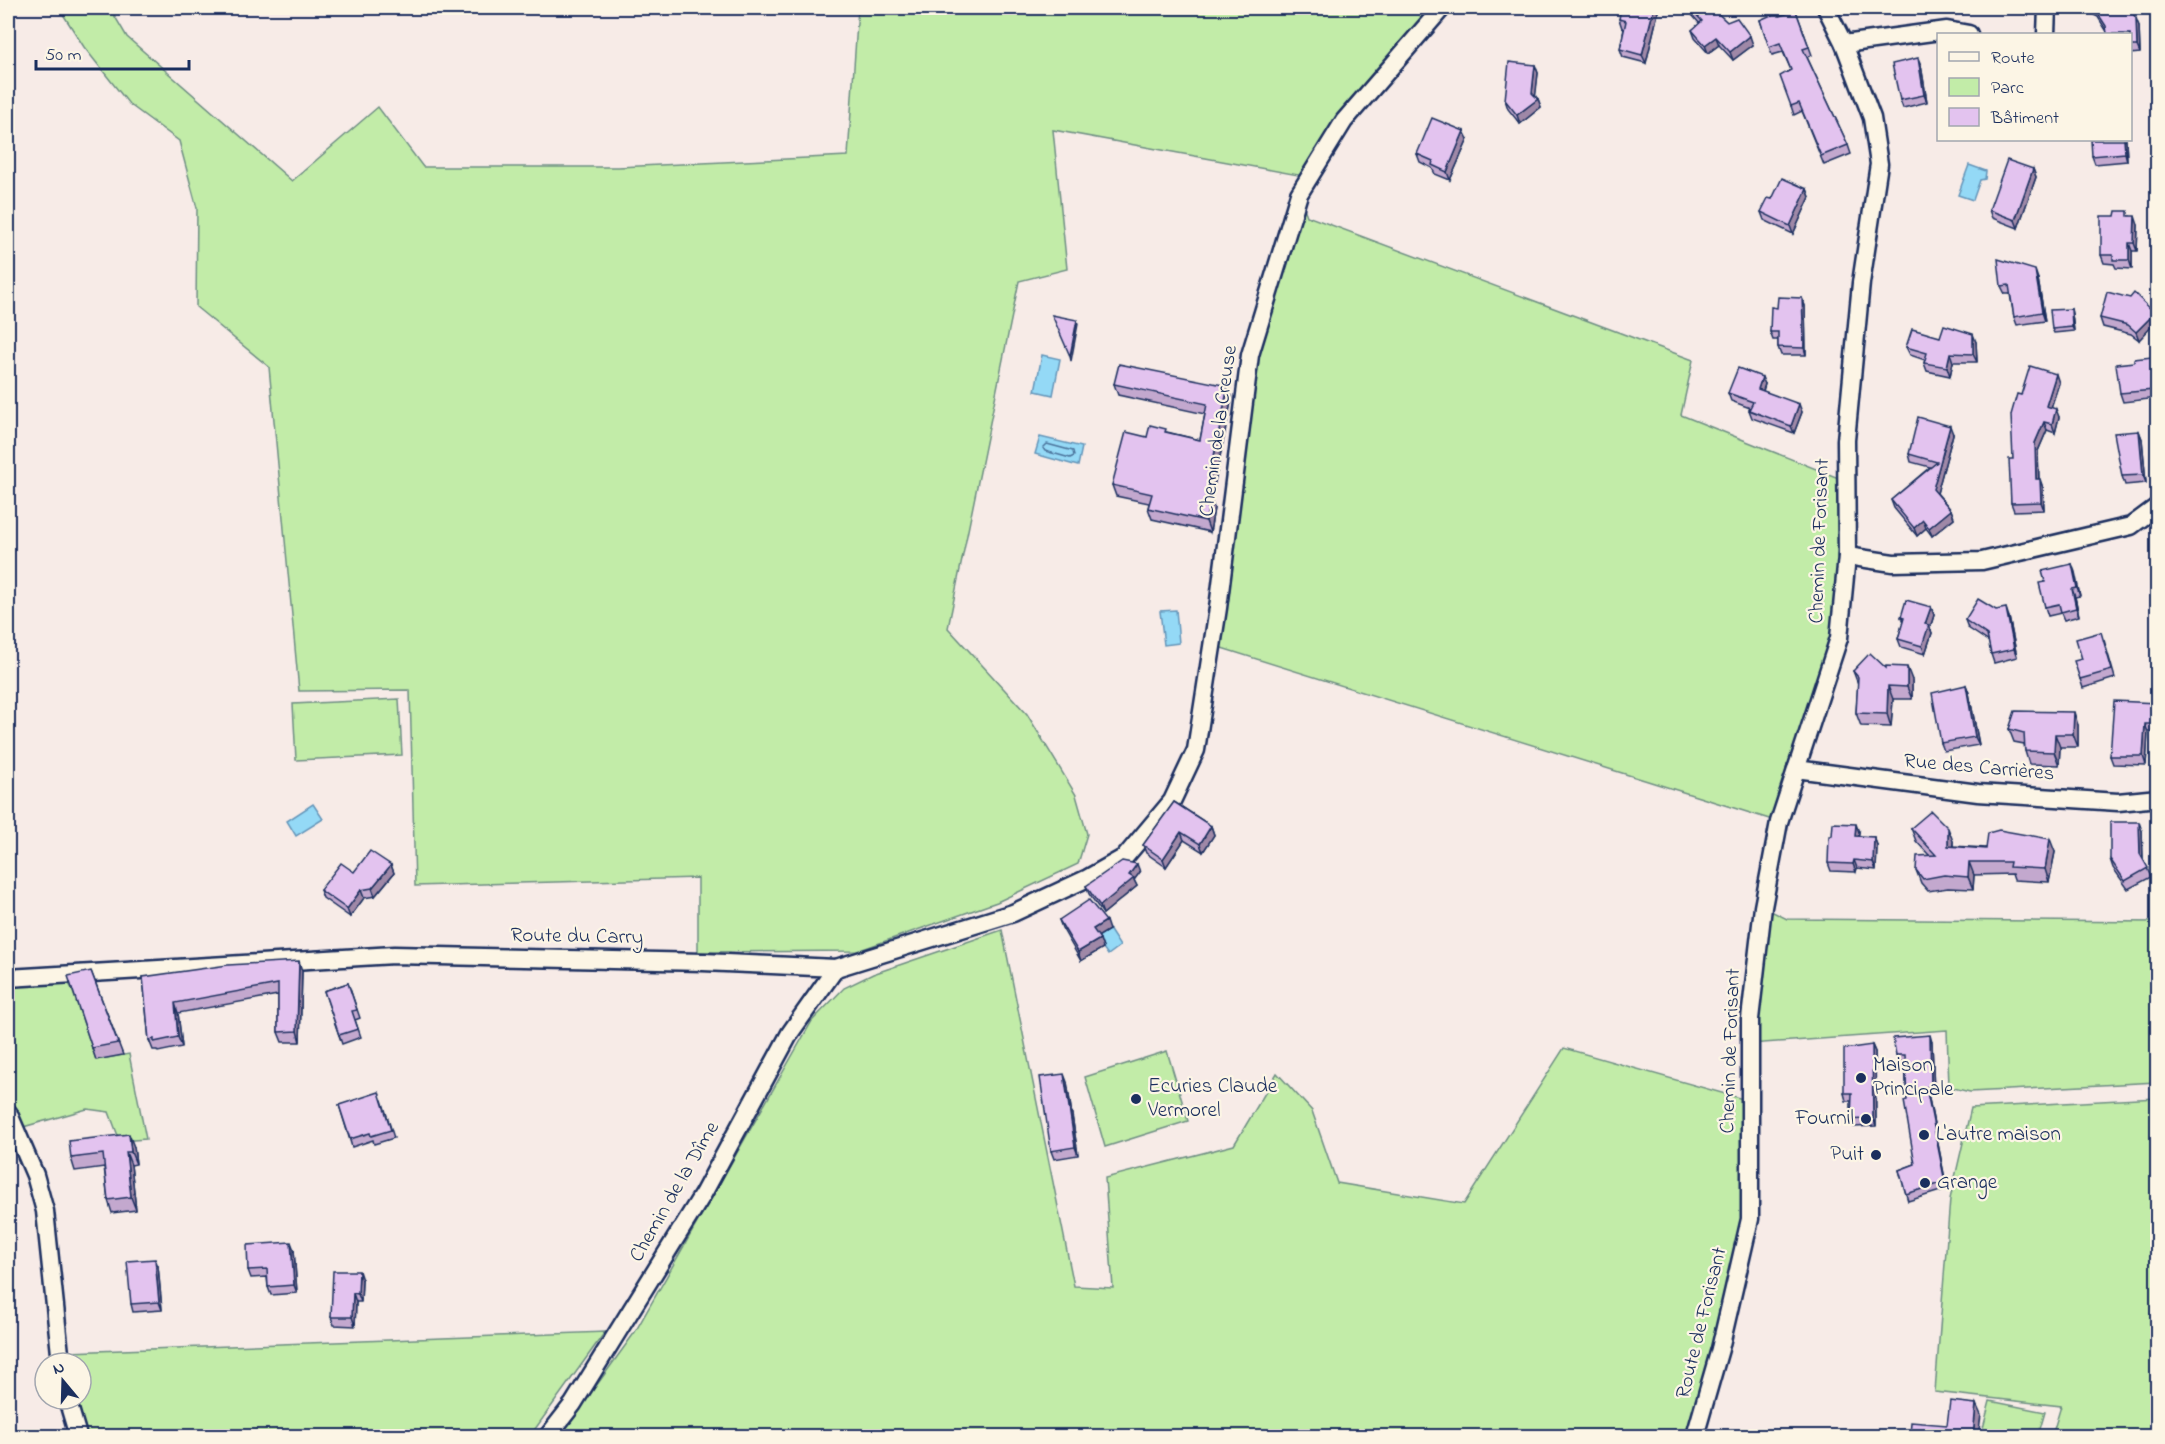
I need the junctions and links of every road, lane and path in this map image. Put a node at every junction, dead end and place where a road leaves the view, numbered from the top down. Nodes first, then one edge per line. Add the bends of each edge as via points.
1 (1442, 8) edge
2 (1826, 8) edge
3 (2047, 8) edge
4 (1964, 33) edge
5 (2046, 33) edge
6 (1844, 44) junction
7 (2157, 506) edge
8 (1847, 556) junction
9 (1796, 769) junction
10 (2157, 798) edge
11 (1125, 857) joint
12 (836, 968) junction
13 (8, 978) edge
14 (8, 1112) edge
15 (1750, 1220) joint
16 (60, 1351) edge
17 (70, 1411) edge
18 (78, 1437) edge
19 (548, 1437) edge
20 (1695, 1437) edge

1 - 11 street, Chemin de la Creuse via 1344,121 1299,194 1250,355 1196,750 1172,801
2 - 6 street, Chemin de Forisant
3 - 5 street
4 - 6 street via 1947,30
6 - 8 street, Chemin de Forisant via 1872,118 1879,164 1861,283 1846,440
7 - 8 street via 2131,526 1982,561 1893,563
8 - 9 street, Chemin de Forisant via 1839,638
9 - 10 street, Rue des Carrières via 1978,793 2118,802
9 - 15 street, Chemin de Forisant via 1779,822 1763,907 1750,1020
11 - 12 street, Route du Carry via 1013,913
12 - 13 street, Route du Carry via 394,955
12 - 19 street, Chemin de la Dîme via 790,1033 703,1194 573,1404
14 - 16 street via 45,1211
15 - 20 street, Route de Forisant
17 - 18 street

